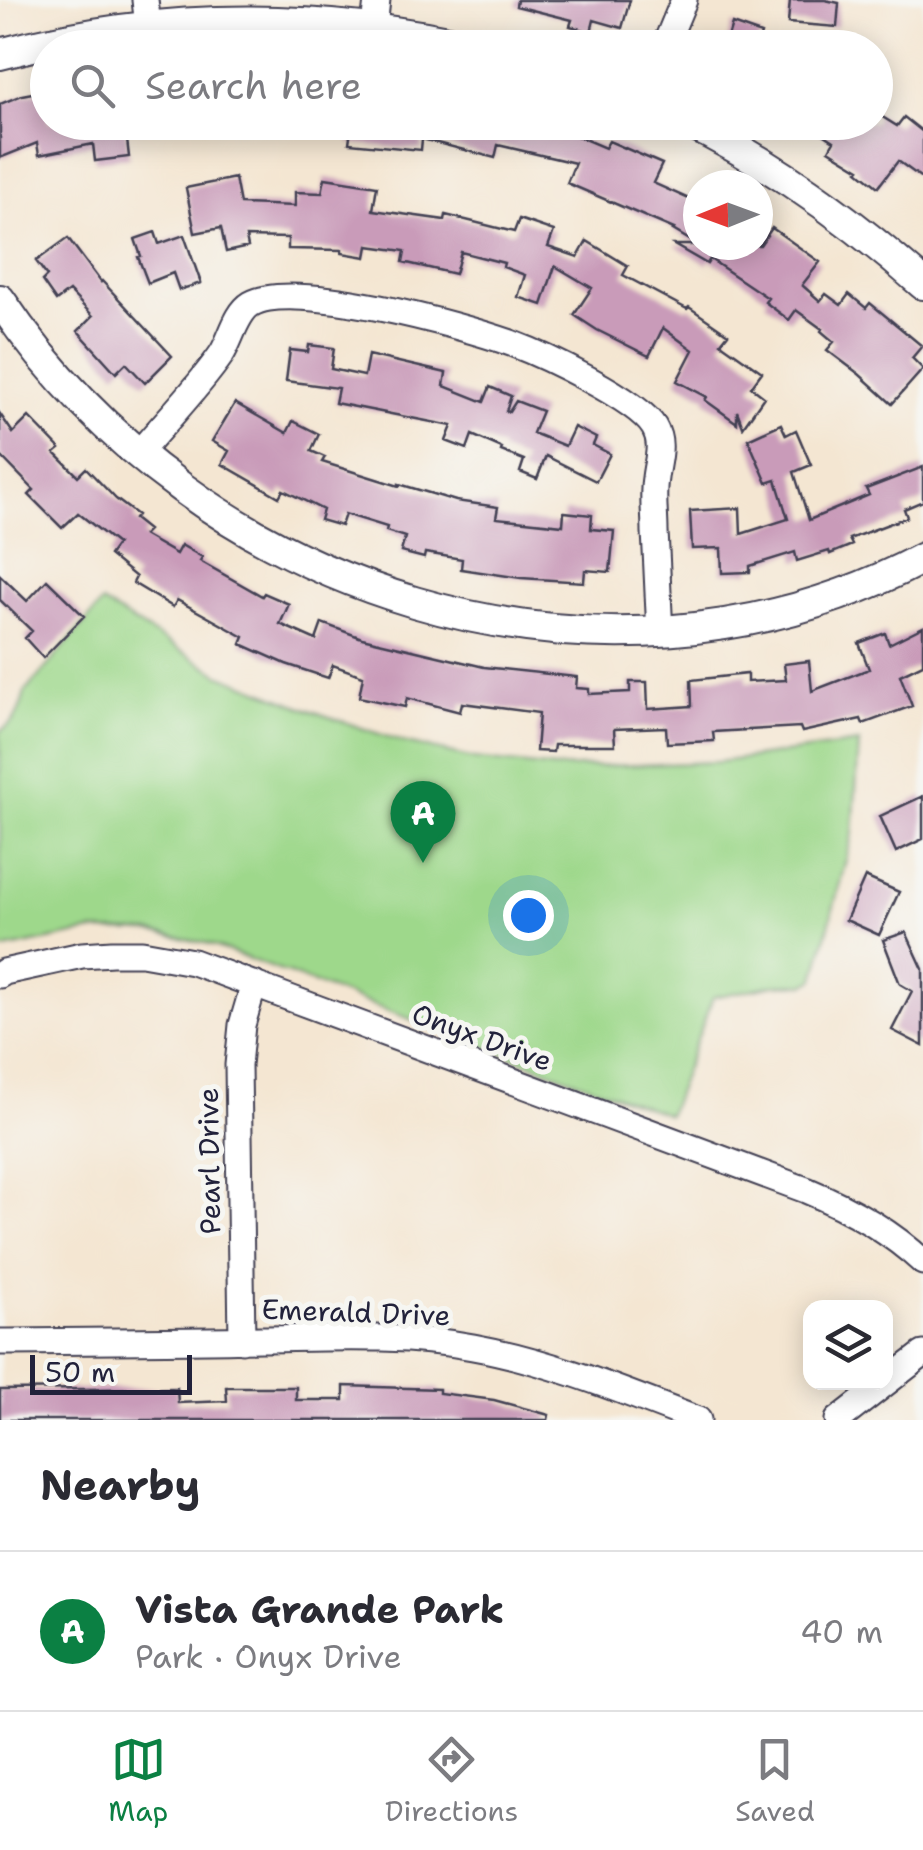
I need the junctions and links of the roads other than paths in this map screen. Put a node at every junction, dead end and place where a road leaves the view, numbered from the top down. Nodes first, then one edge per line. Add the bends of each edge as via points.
1 (684, 0) edge
2 (146, 13) edge
3 (376, 14) edge
4 (89, 30) edge
5 (417, 30) edge
6 (672, 30) edge
7 (30, 47) edge
8 (0, 54) edge
9 (719, 140) edge
10 (923, 284) edge
11 (0, 300) edge
12 (138, 454) junction
13 (923, 558) edge
14 (660, 630) junction
15 (0, 976) edge
16 (254, 984) junction
17 (923, 1262) edge
18 (242, 1340) junction
19 (0, 1342) edge
20 (923, 1354) edge
21 (698, 1420) edge
22 (838, 1420) edge

1 - 6 street
2 - 3 street via 199,22
2 - 4 street
3 - 5 street
7 - 8 street
9 - 10 street via 820,202
11 - 12 street via 60,379
12 - 14 street via 260,539 396,596 496,622
12 - 14 street via 220,356 241,311 255,301 282,296 359,304 513,344 572,371 654,425 661,444 654,488
13 - 14 street via 776,616
15 - 16 street, Onyx Drive via 82,955 142,953
16 - 17 street, Onyx Drive via 821,1196
16 - 18 street, Pearl Drive via 238,1066
18 - 19 street, Emerald Drive
18 - 21 street, Emerald Drive via 471,1346 556,1368
20 - 22 street

